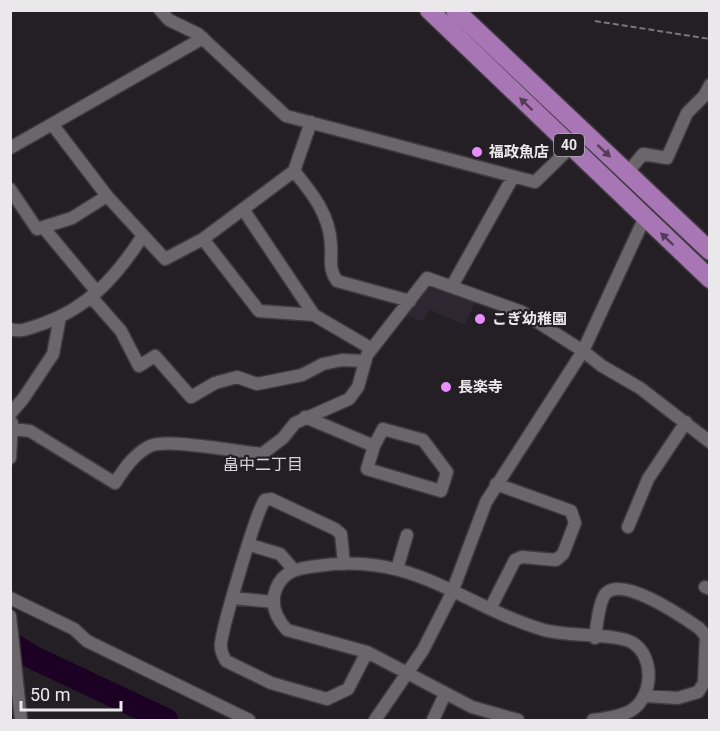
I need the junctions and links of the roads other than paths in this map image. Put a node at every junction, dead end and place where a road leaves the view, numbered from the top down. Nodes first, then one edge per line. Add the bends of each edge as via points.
1 (160, 10) edge
2 (429, 10) edge
3 (455, 10) edge
4 (203, 38) junction
5 (710, 85) edge
6 (311, 122) junction
7 (52, 124) junction
8 (585, 133) junction
9 (570, 147) junction
10 (10, 148) edge
11 (294, 171) junction
12 (627, 173) junction
13 (513, 177) junction
14 (10, 189) edge
15 (107, 196) junction
16 (243, 209) junction
17 (645, 217) junction
18 (43, 227) junction
19 (142, 237) junction
20 (203, 239) junction
21 (710, 251) edge
22 (710, 279) edge
23 (452, 286) junction
24 (94, 295) junction
25 (410, 301) junction
26 (314, 315) junction
27 (60, 317) junction
28 (10, 329) edge
29 (372, 349) junction
30 (583, 351) junction
31 (365, 361) junction
32 (305, 417) junction
33 (11, 420) edge
34 (686, 422) junction
35 (710, 442) edge
36 (374, 446) junction
37 (10, 458) edge
38 (496, 484) junction
39 (628, 527) dead end
40 (407, 535) dead end
41 (250, 544) junction
42 (344, 564) junction
43 (397, 568) junction
44 (294, 570) junction
45 (453, 590) junction
46 (233, 597) junction
47 (10, 598) edge
48 (274, 602) junction
49 (490, 609) junction
50 (10, 616) edge
51 (708, 636) edge
52 (595, 638) junction
53 (367, 652) junction
54 (408, 674) junction
55 (15, 678) edge
56 (705, 689) edge
57 (445, 694) junction
58 (645, 696) junction
59 (630, 716) edge
60 (21, 720) edge
61 (249, 720) edge
62 (375, 720) edge
63 (433, 720) edge
64 (518, 720) edge
65 (593, 720) edge

1 - 4 street via 169,20
9 -> 2 main road, 40
3 - 8 main road, 40
4 - 6 street via 286,116
4 - 7 street
5 - 12 street via 687,113 667,158 644,154
6 - 11 street
6 - 13 street
7 - 10 street
7 - 15 street
8 - 9 street
8 -> 12 main road, 40
9 - 13 street via 535,182
9 - 17 main road, 40
11 - 16 street
11 - 25 street via 316,198 326,220 331,272 337,281
12 - 21 main road, 40
13 - 23 street
14 - 18 street via 37,230
15 - 18 street via 72,218
15 - 19 street
16 - 20 street
16 - 26 street
22 -> 17 main road, 40
17 - 30 street
18 - 24 street
19 - 20 street via 165,259
19 - 24 street via 121,269
20 - 26 street via 259,311
23 - 25 street via 427,278
23 - 30 street via 522,312
24 - 27 street
24 - 31 street via 139,366 155,356 190,397 215,383 237,378 257,384 302,375 322,364
25 - 29 street
26 - 29 street
27 - 28 street via 25,329
27 - 33 street via 53,354
29 - 31 street
30 - 34 street
30 - 38 street
31 - 32 street via 358,387 348,399
32 - 33 street via 262,454 152,445 129,463 115,483
32 - 36 street
33 - 37 street
34 - 35 street
34 - 39 street via 648,479
36 - 36 street via 383,429 423,440 447,472 441,490 367,469
38 - 45 street
38 - 49 street via 571,511 575,523 563,554 556,560 515,560
40 - 43 street
41 - 42 street via 262,504 271,500 335,529 340,534
41 - 44 street via 280,554
41 - 46 street
42 - 43 street
42 - 44 street
43 - 45 street
44 - 48 street via 279,582
45 - 49 street
45 - 54 street
46 - 48 street
46 - 53 street via 220,645 223,655 226,661 271,683 334,698 348,688
47 - 61 street via 74,629 87,641
48 - 53 street via 279,621 287,630
49 - 52 street via 545,630
50 - 55 street
51 - 52 street via 640,592 616,588 603,597
51 - 56 street
52 - 58 street via 622,638 635,644 649,670
53 - 54 street
54 - 57 street
54 - 62 street
55 - 60 street
56 - 58 street via 678,698
57 - 63 street
57 - 64 street via 472,707
58 - 59 street
59 - 65 street

